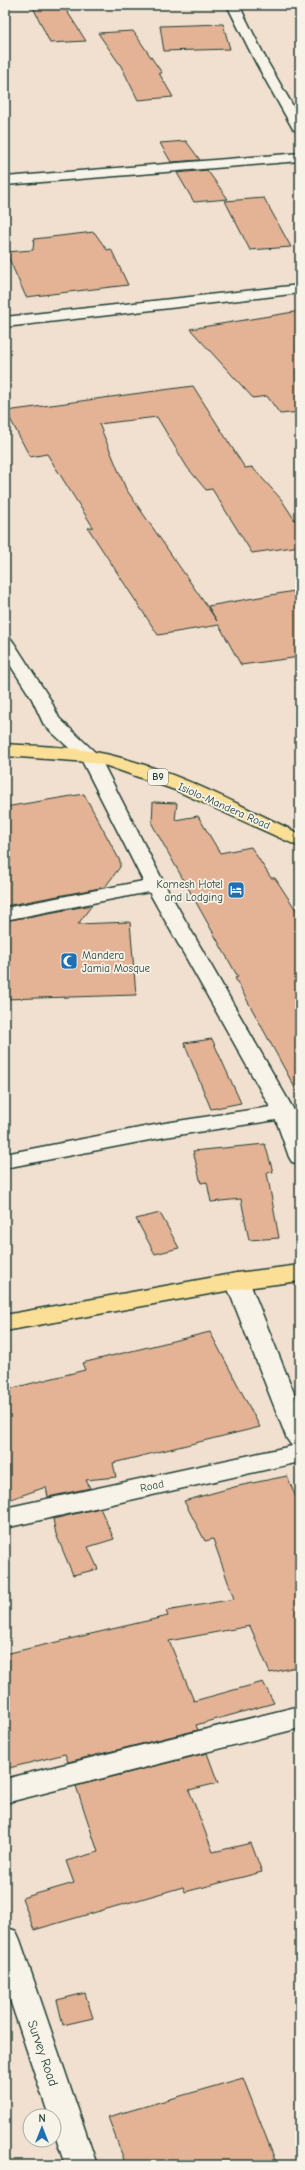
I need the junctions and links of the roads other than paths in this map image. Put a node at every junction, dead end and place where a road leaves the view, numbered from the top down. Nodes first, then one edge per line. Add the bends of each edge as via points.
1 (233, 5) edge
2 (300, 128) edge
3 (300, 157) edge
4 (5, 181) edge
5 (300, 289) edge
6 (5, 322) edge
7 (5, 643) edge
8 (5, 750) edge
9 (89, 756) junction
10 (300, 841) edge
11 (155, 885) junction
12 (5, 914) edge
13 (284, 1112) junction
14 (300, 1157) edge
15 (5, 1160) edge
16 (300, 1273) edge
17 (237, 1281) junction
18 (5, 1323) edge
19 (300, 1439) edge
20 (300, 1453) edge
21 (5, 1518) edge
22 (300, 1717) edge
23 (5, 1791) edge
24 (6, 1944) edge
25 (81, 2165) edge

1 - 2 street via 262,63
3 - 4 street
5 - 6 street
7 - 9 street via 52,721
8 - 9 main road, Isiolo-Mandera Road / B9
9 - 10 main road, Isiolo-Mandera Road / B9 via 112,761 182,786
9 - 11 street
11 - 12 street
11 - 13 street
13 - 14 street
13 - 15 street via 165,1130
16 - 17 main road
17 - 18 main road
17 - 19 street
20 - 21 street, Road
22 - 23 street
24 - 25 street, Survey Road

